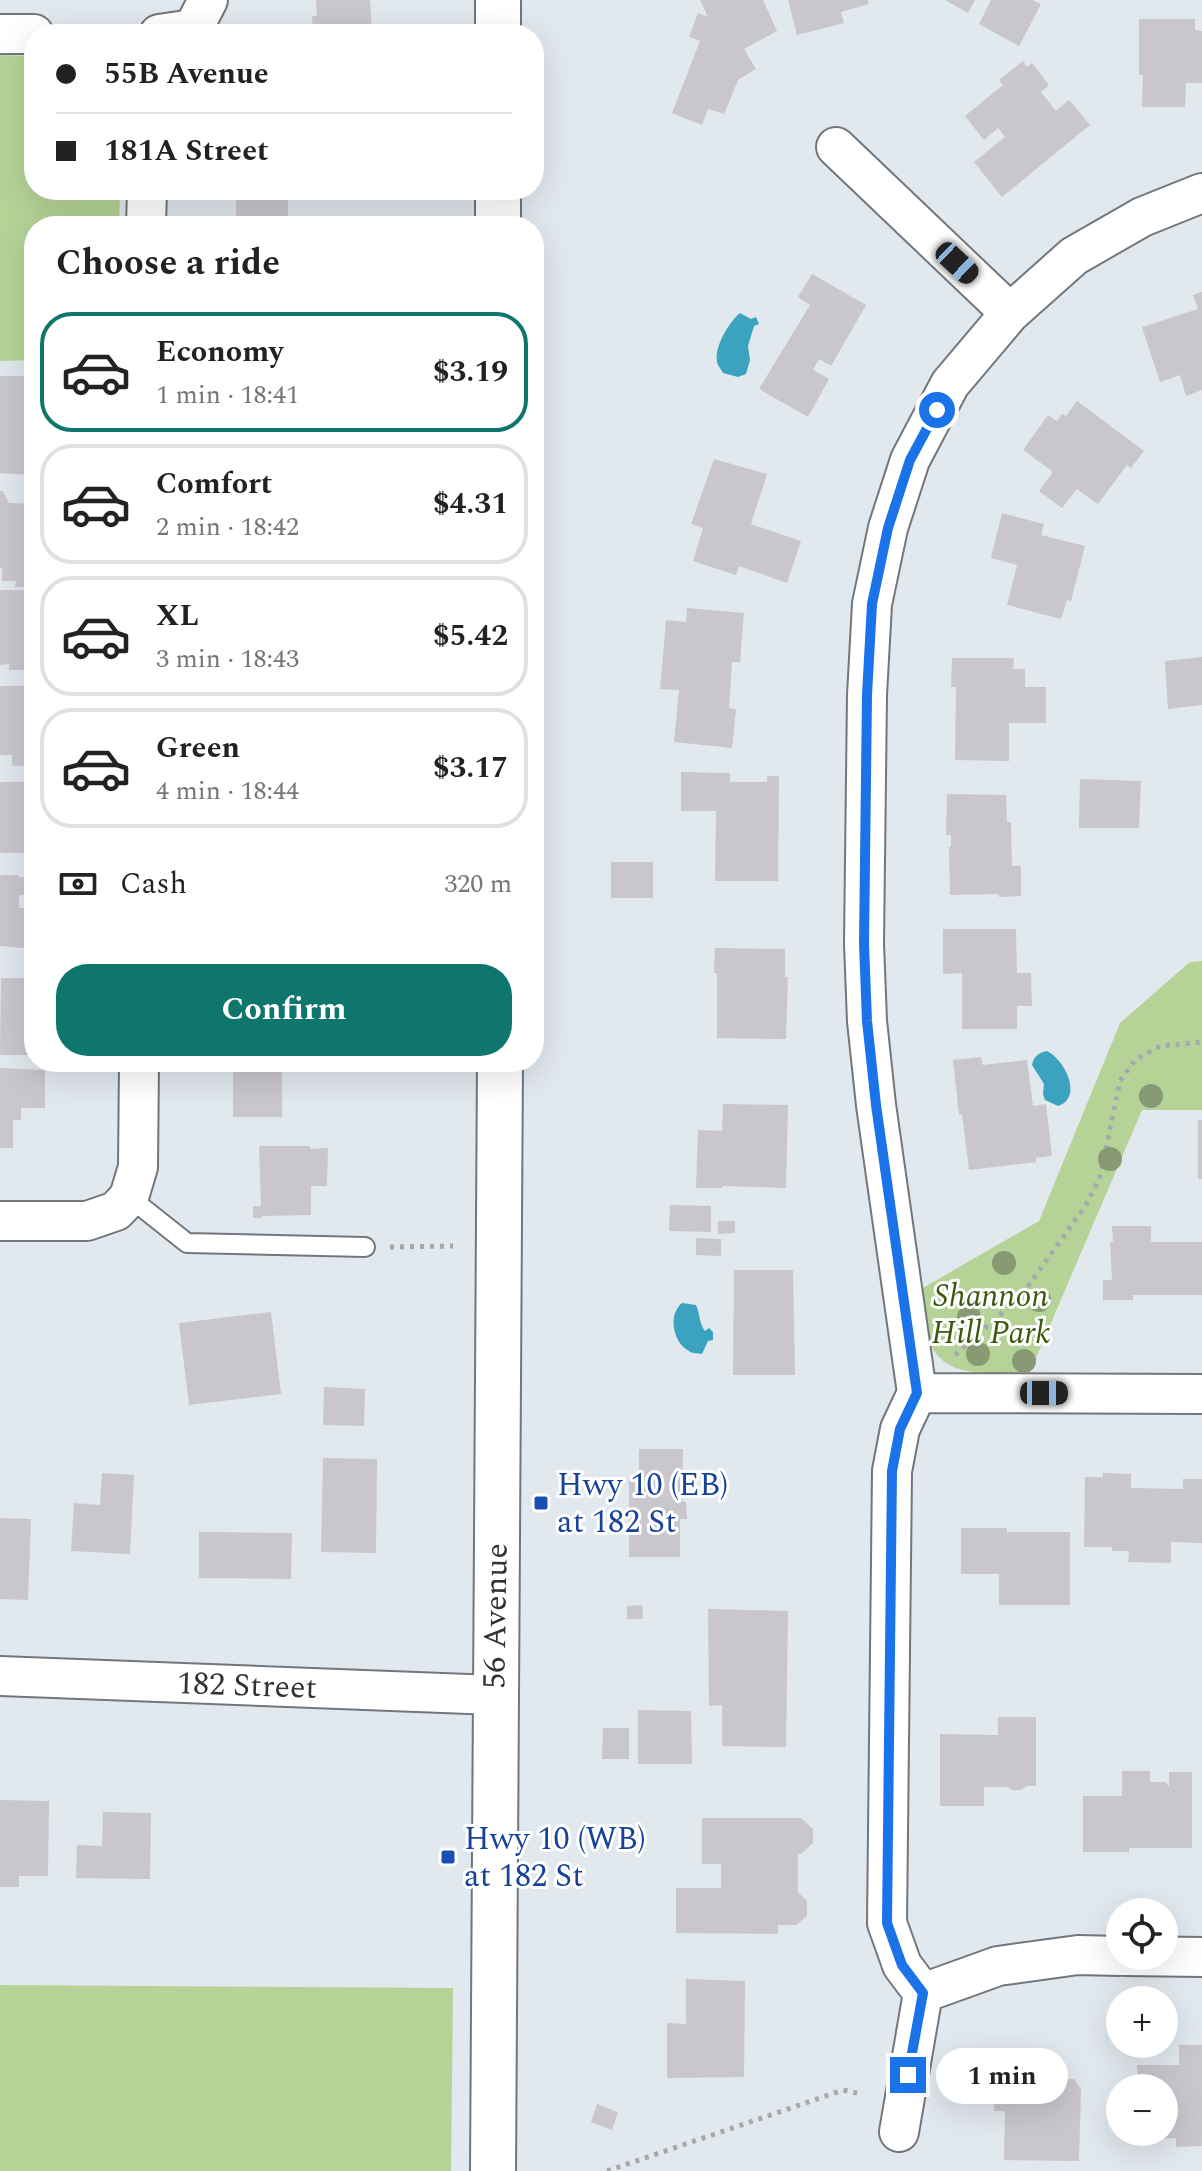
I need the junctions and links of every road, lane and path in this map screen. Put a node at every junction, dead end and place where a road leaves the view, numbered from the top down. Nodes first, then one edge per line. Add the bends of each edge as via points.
1 (208, 0) edge
2 (498, 0) edge
3 (196, 24) edge
4 (498, 24) edge
5 (0, 34) edge
6 (24, 34) edge
7 (836, 147) dead end
8 (1202, 193) edge
9 (1010, 313) junction
10 (1202, 1042) edge
11 (139, 1072) edge
12 (500, 1072) edge
13 (129, 1197) junction
14 (0, 1221) edge
15 (453, 1246) dead end
16 (365, 1247) joint
17 (949, 1361) dead end
18 (917, 1393) junction
19 (1202, 1394) edge
20 (0, 1676) edge
21 (495, 1695) junction
22 (1106, 1956) edge
23 (1178, 1957) edge
24 (1202, 1957) edge
25 (923, 1993) junction
26 (857, 2093) dead end
27 (899, 2132) dead end
28 (493, 2171) edge
29 (607, 2171) edge

1 - 3 street
2 - 4 highway
5 - 6 street
7 - 9 street
8 - 9 street via 1142,217 1074,256
9 - 18 street via 950,384 910,460 872,604 865,835 867,1021
10 - 17 path via 1160,1046 1135,1060 1120,1081 1100,1177 1086,1205 1021,1296
11 - 13 street via 138,1167
12 - 21 highway, 56 Avenue
13 - 14 street via 116,1211 87,1221
13 - 16 lane via 187,1243
15 - 16 path
18 - 19 street
18 - 25 street via 900,1429 892,1471 887,1923 902,1965
20 - 21 street, 182 Street
21 - 28 highway, 56 Avenue
22 - 25 street via 998,1966
23 - 24 street
25 - 27 street
26 - 29 path via 843,2090

